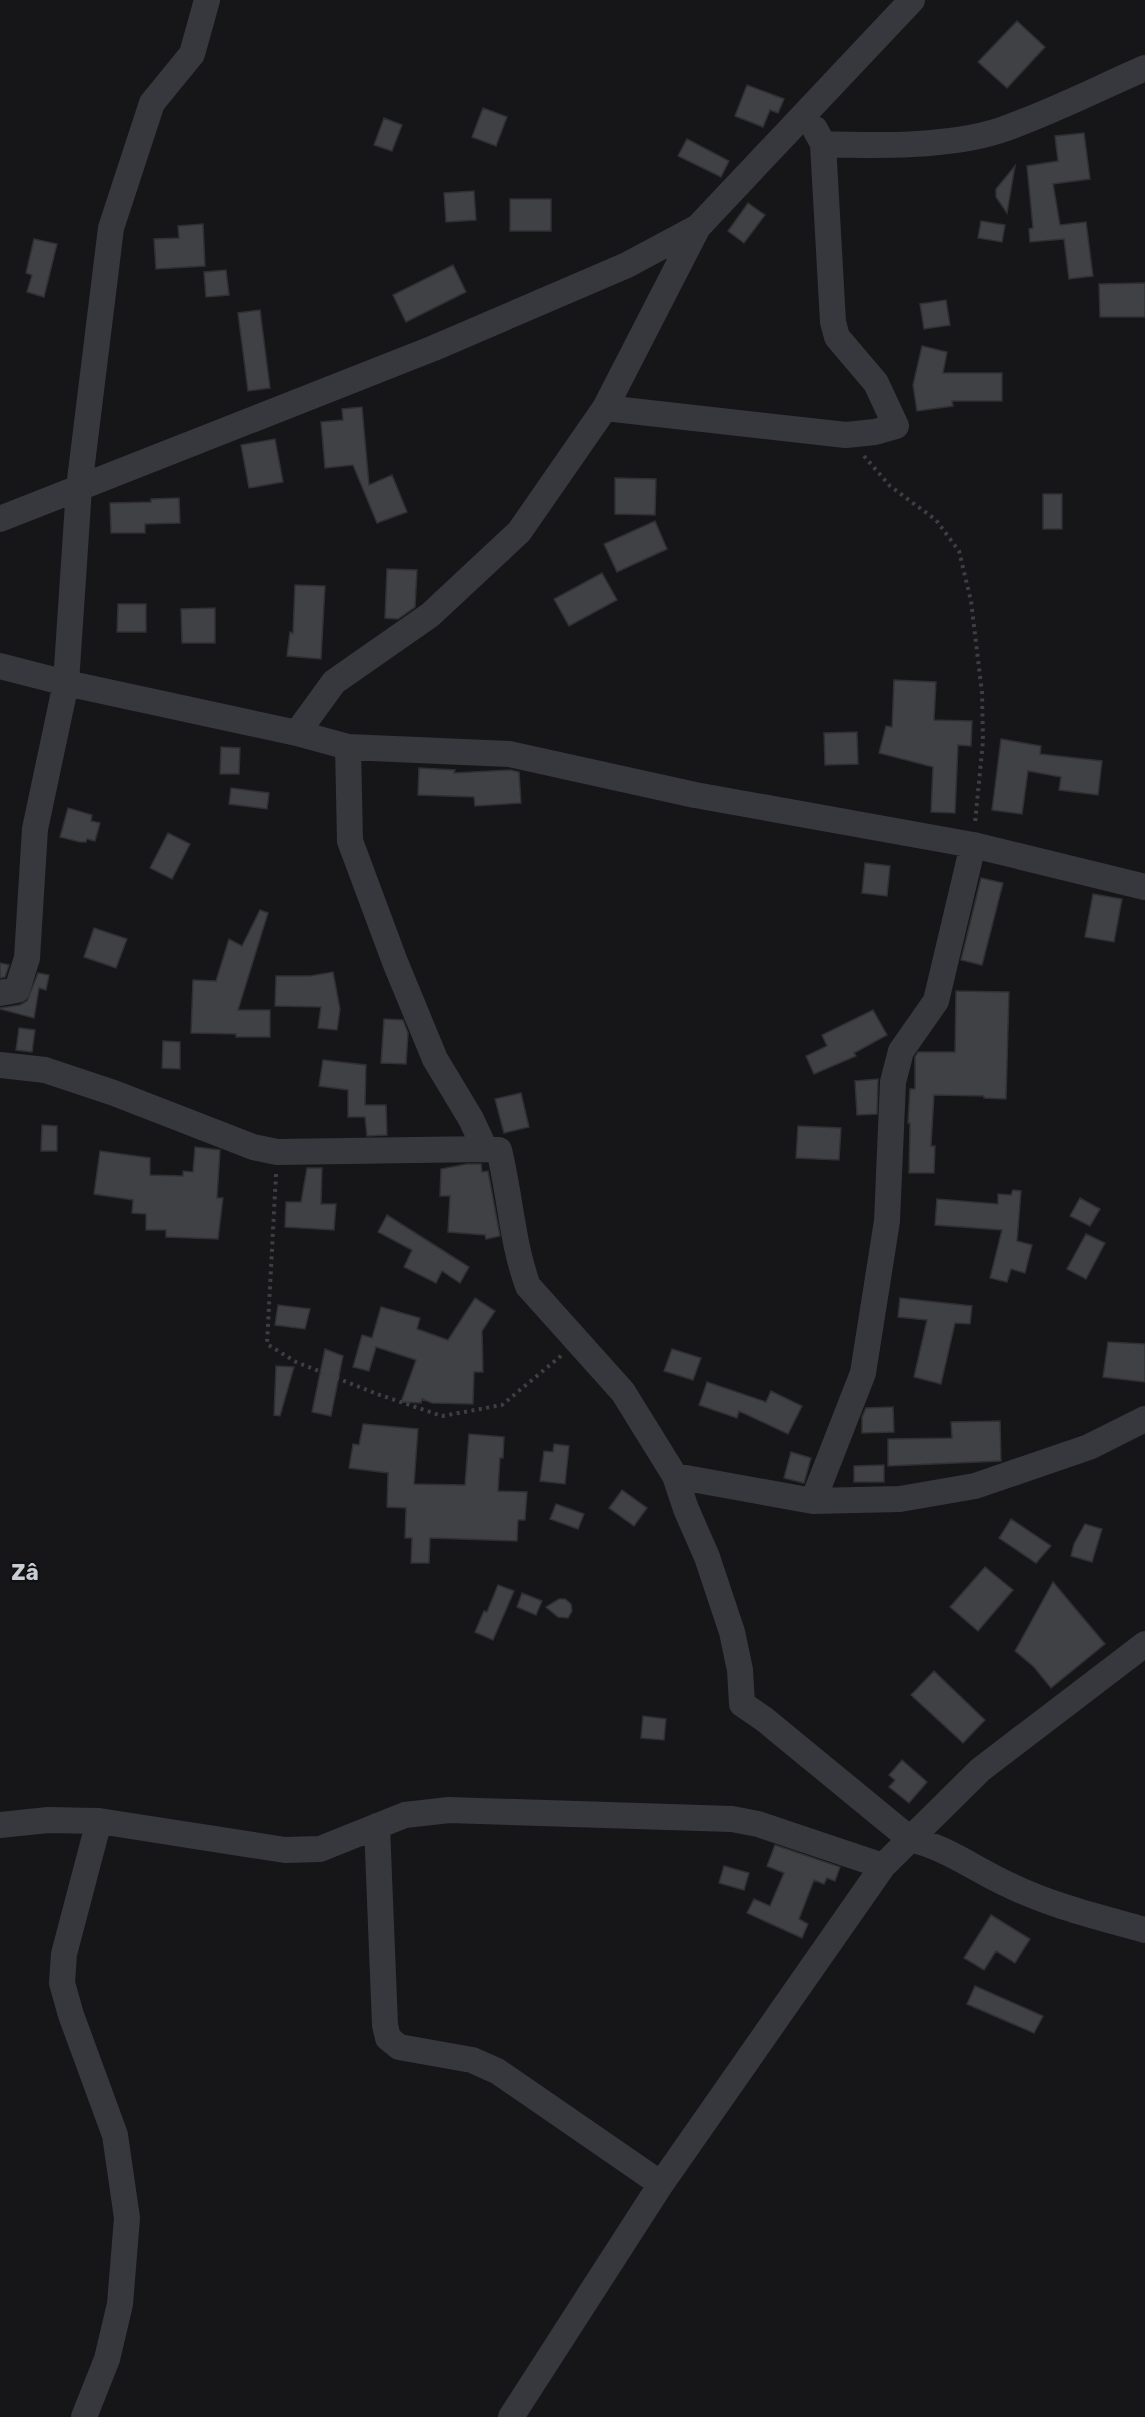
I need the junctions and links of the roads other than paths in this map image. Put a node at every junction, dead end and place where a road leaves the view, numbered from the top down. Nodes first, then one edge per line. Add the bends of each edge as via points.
1 (207, 0) edge
2 (912, 0) edge
3 (1145, 68) edge
4 (806, 113) junction
5 (823, 144) junction
6 (698, 227) junction
7 (605, 408) junction
8 (79, 489) junction
9 (0, 519) edge
10 (0, 666) edge
11 (66, 683) junction
12 (297, 733) junction
13 (348, 747) junction
14 (972, 845) junction
15 (1145, 887) edge
16 (0, 993) edge
17 (0, 1065) edge
18 (485, 1149) junction
19 (1145, 1419) edge
20 (675, 1476) junction
21 (813, 1501) junction
22 (1145, 1644) edge
23 (99, 1821) junction
24 (0, 1825) edge
25 (377, 1826) junction
26 (910, 1839) junction
27 (883, 1866) junction
28 (1145, 1930) edge
29 (662, 2184) junction
30 (84, 2417) edge
31 (511, 2417) edge

1 - 8 street via 192,54 152,103 111,228
2 - 4 street
3 - 5 street via 1000,130 968,138 877,146
4 - 5 street
4 - 6 street
5 - 7 street via 833,322 837,337 876,383 896,426 846,435
6 - 7 street
6 - 8 street via 627,266 434,348
7 - 12 street via 519,532 430,615 334,682
8 - 9 street
8 - 11 street
10 - 11 street
11 - 12 street
11 - 16 street via 35,829 27,958 17,990
12 - 13 street
13 - 14 street via 509,754 695,795
13 - 18 street via 350,842 435,1059
14 - 15 street
14 - 21 street via 936,1001 901,1051 893,1082 886,1221 863,1373
17 - 18 street via 45,1070 253,1147 277,1152
18 - 20 street via 499,1150 528,1286 623,1392
19 - 21 street via 1089,1447 975,1486 900,1499
20 - 21 street
20 - 26 street via 732,1632 742,1704
22 - 26 street via 980,1770
23 - 24 street via 48,1820
23 - 25 street via 285,1850 320,1849
23 - 30 street via 64,1954 62,1983 115,2135 127,2218 120,2304 107,2359
25 - 27 street via 405,1815 449,1810 732,1819
25 - 29 street via 388,2038 399,2047 472,2060 497,2071
26 - 27 street
26 - 28 street via 939,1848 1046,1901
27 - 29 street
29 - 31 street

